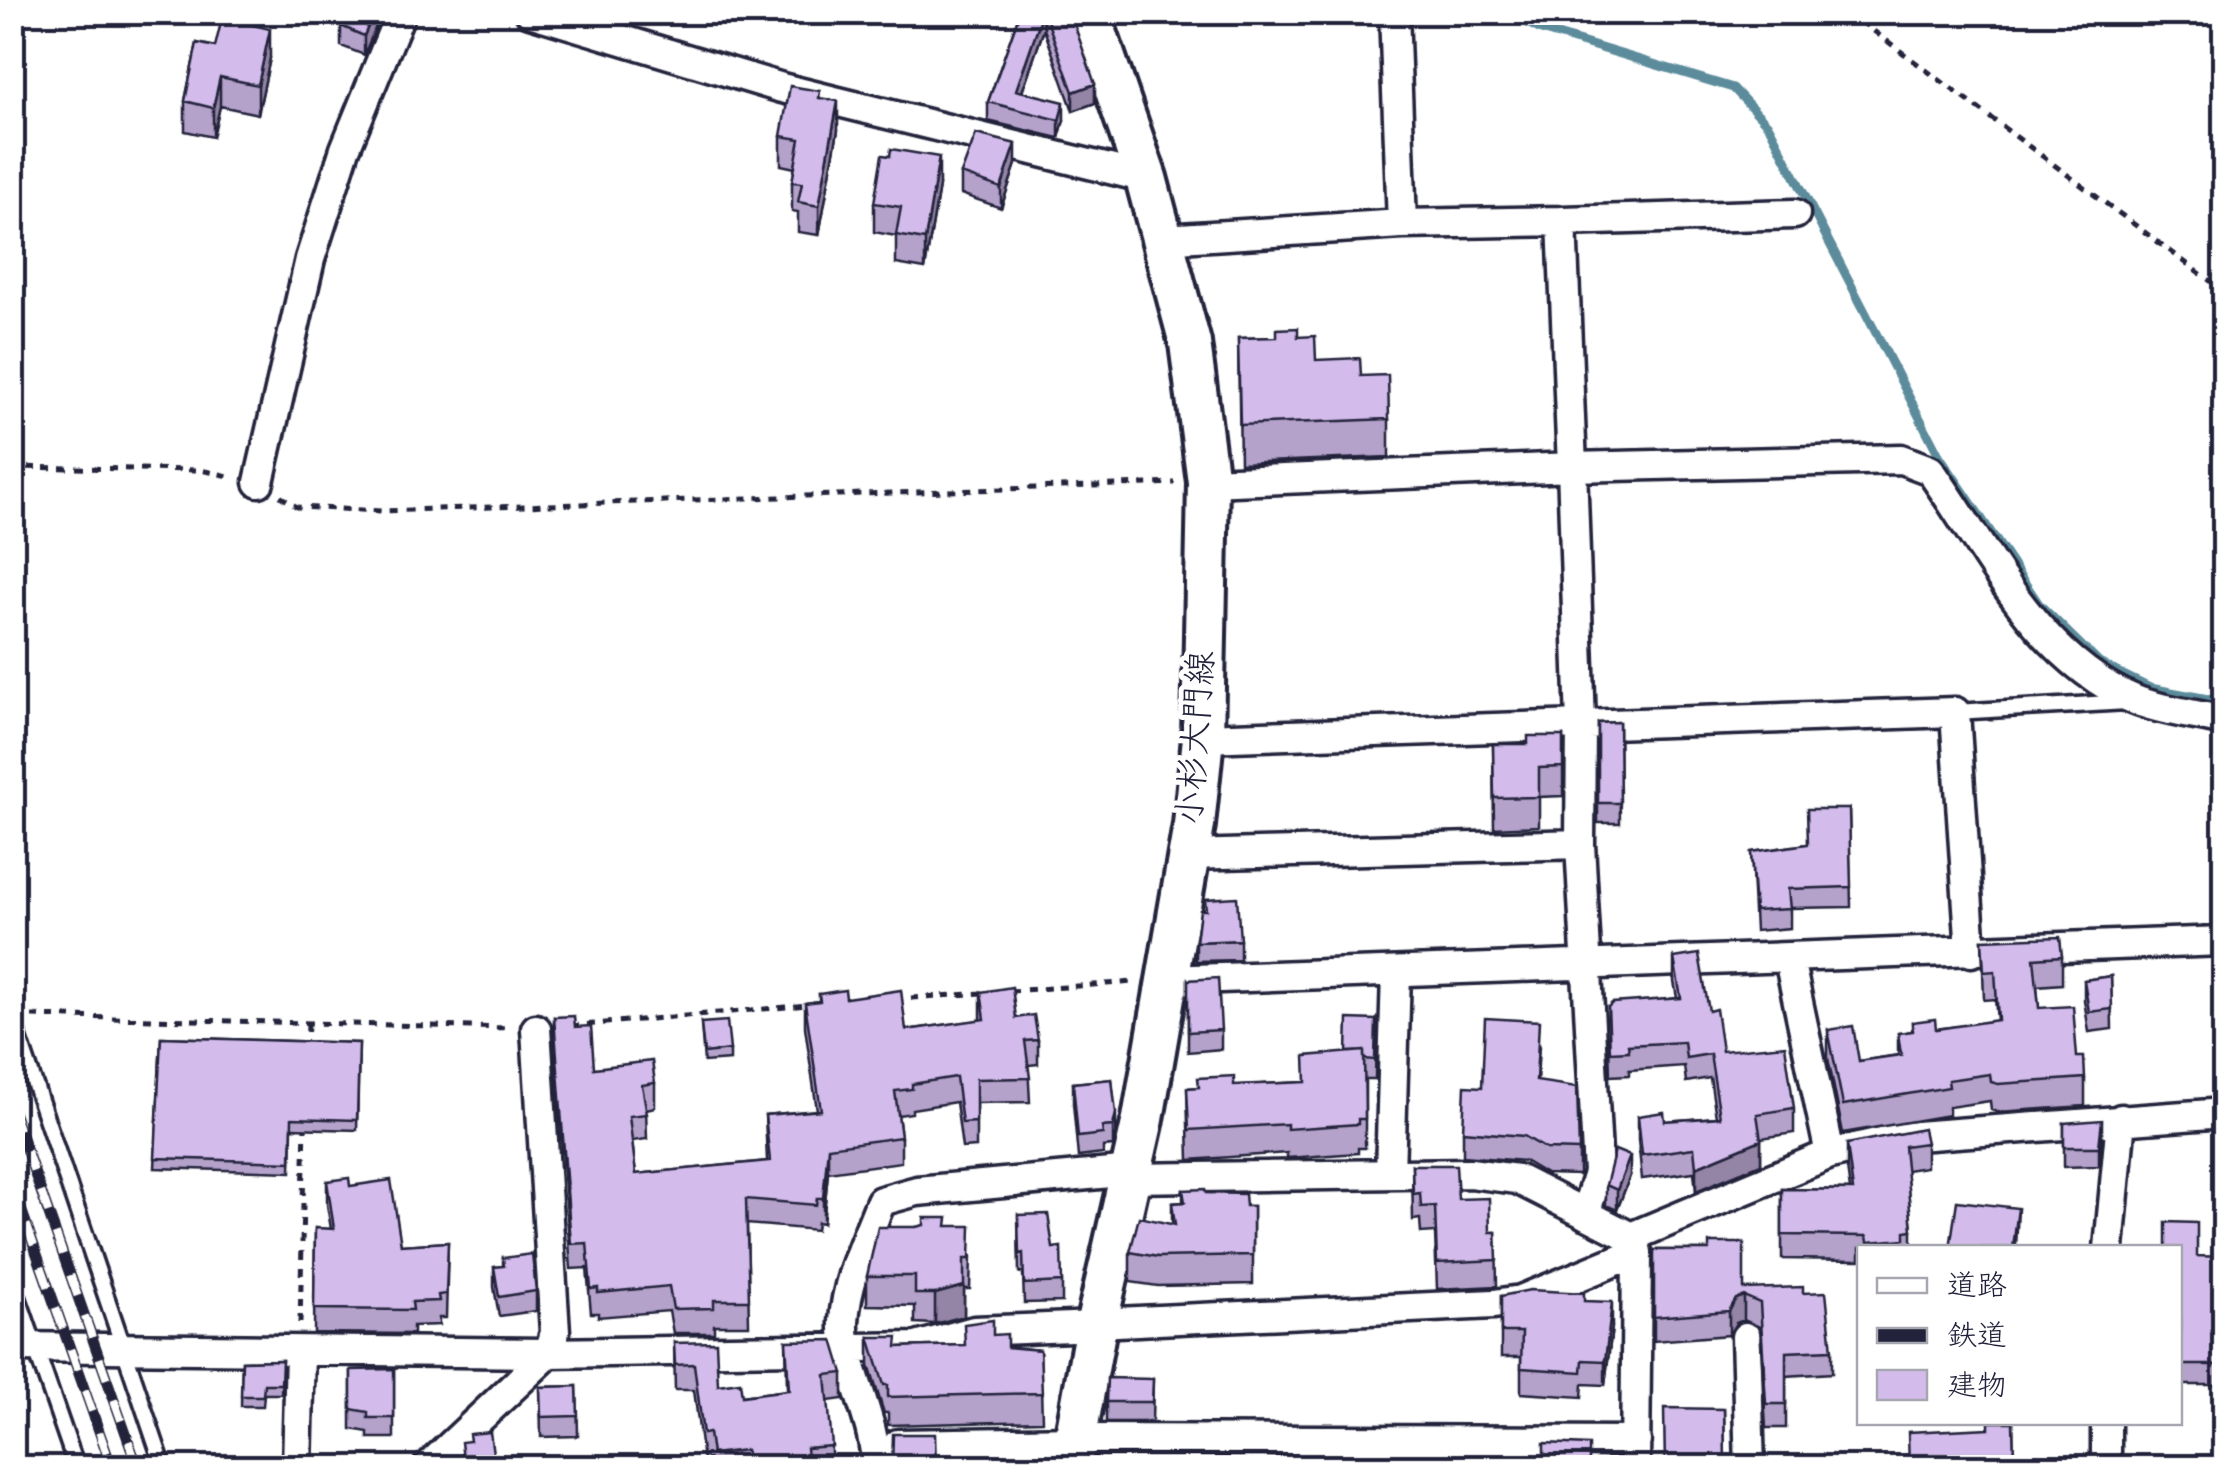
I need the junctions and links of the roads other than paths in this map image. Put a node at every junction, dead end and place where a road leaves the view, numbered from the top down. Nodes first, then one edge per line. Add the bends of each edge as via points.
1 (401, 12) edge
2 (530, 12) edge
3 (1089, 12) edge
4 (1394, 12) edge
5 (1146, 178) junction
6 (1795, 214) dead end
7 (1562, 221) junction
8 (1402, 224) junction
9 (1163, 239) junction
10 (1572, 467) junction
11 (259, 482) road end
12 (1208, 482) junction
13 (2138, 701) junction
14 (1955, 712) junction
15 (2224, 721) edge
16 (1581, 725) junction
17 (1203, 738) junction
18 (1580, 844) junction
19 (1188, 855) junction
20 (2224, 941) edge
21 (1971, 952) junction
22 (1789, 959) junction
23 (1585, 967) junction
24 (1396, 973) junction
25 (1166, 980) junction
26 (12, 1016) edge
27 (536, 1029) road end
28 (2224, 1113) edge
29 (2121, 1119) junction
30 (1830, 1154) junction
31 (1131, 1174) junction
32 (1390, 1174) junction
33 (1585, 1214) junction
34 (1634, 1245) junction
35 (2109, 1245) edge
36 (12, 1280) edge
37 (1096, 1324) junction
38 (1746, 1337) dead end
39 (848, 1345) junction
40 (24, 1347) edge
41 (124, 1348) junction
42 (300, 1351) junction
43 (549, 1354) junction
44 (2106, 1425) edge
45 (1074, 1449) edge
46 (1636, 1454) edge
47 (876, 1455) edge
48 (77, 1468) edge
49 (164, 1468) edge
50 (297, 1468) edge
51 (427, 1468) edge
52 (1750, 1468) edge
53 (2106, 1468) edge

1 - 11 street via 310,258
2 - 5 street via 782,88
3 - 5 main road, 小杉大門線
4 - 8 street
5 - 9 main road, 小杉大門線
6 - 7 street
7 - 8 street
7 - 10 street
8 - 9 street
9 - 12 main road, 小杉大門線 via 1190,343
10 - 12 street
10 - 13 street via 1900,459 1930,470 2038,629 2094,678
10 - 16 street
12 - 17 main road, 小杉大門線
13 - 14 lane
13 - 15 street
14 - 16 street
14 - 21 street
16 - 17 street
16 - 18 street
17 - 19 main road, 小杉大門線
18 - 19 street
18 - 23 street
19 - 25 main road, 小杉大門線
20 - 21 street
21 - 22 street
22 - 23 street
22 - 30 street
23 - 24 street
23 - 33 street via 1598,1174
24 - 25 street
24 - 32 street
25 - 31 main road, 小杉大門線
26 - 41 lane
27 - 43 street via 555,1332
28 - 29 street
29 - 30 street via 1903,1137
29 - 35 street
30 - 34 street
31 - 32 street
31 - 37 main road, 小杉大門線
31 - 39 street via 916,1190 880,1201 854,1272 844,1324
32 - 33 street via 1517,1179
33 - 34 street
34 - 37 street via 1521,1300 1494,1304
34 - 46 street
36 - 40 lane
37 - 39 street via 974,1331 916,1347
37 - 45 main road, 小杉大門線
38 - 52 street
39 - 43 street
39 - 47 street
40 - 41 street
40 - 48 lane
41 - 42 street
41 - 49 lane
42 - 43 street
42 - 50 street
43 - 51 street
44 - 53 street
45 - 46 street
45 - 47 street

